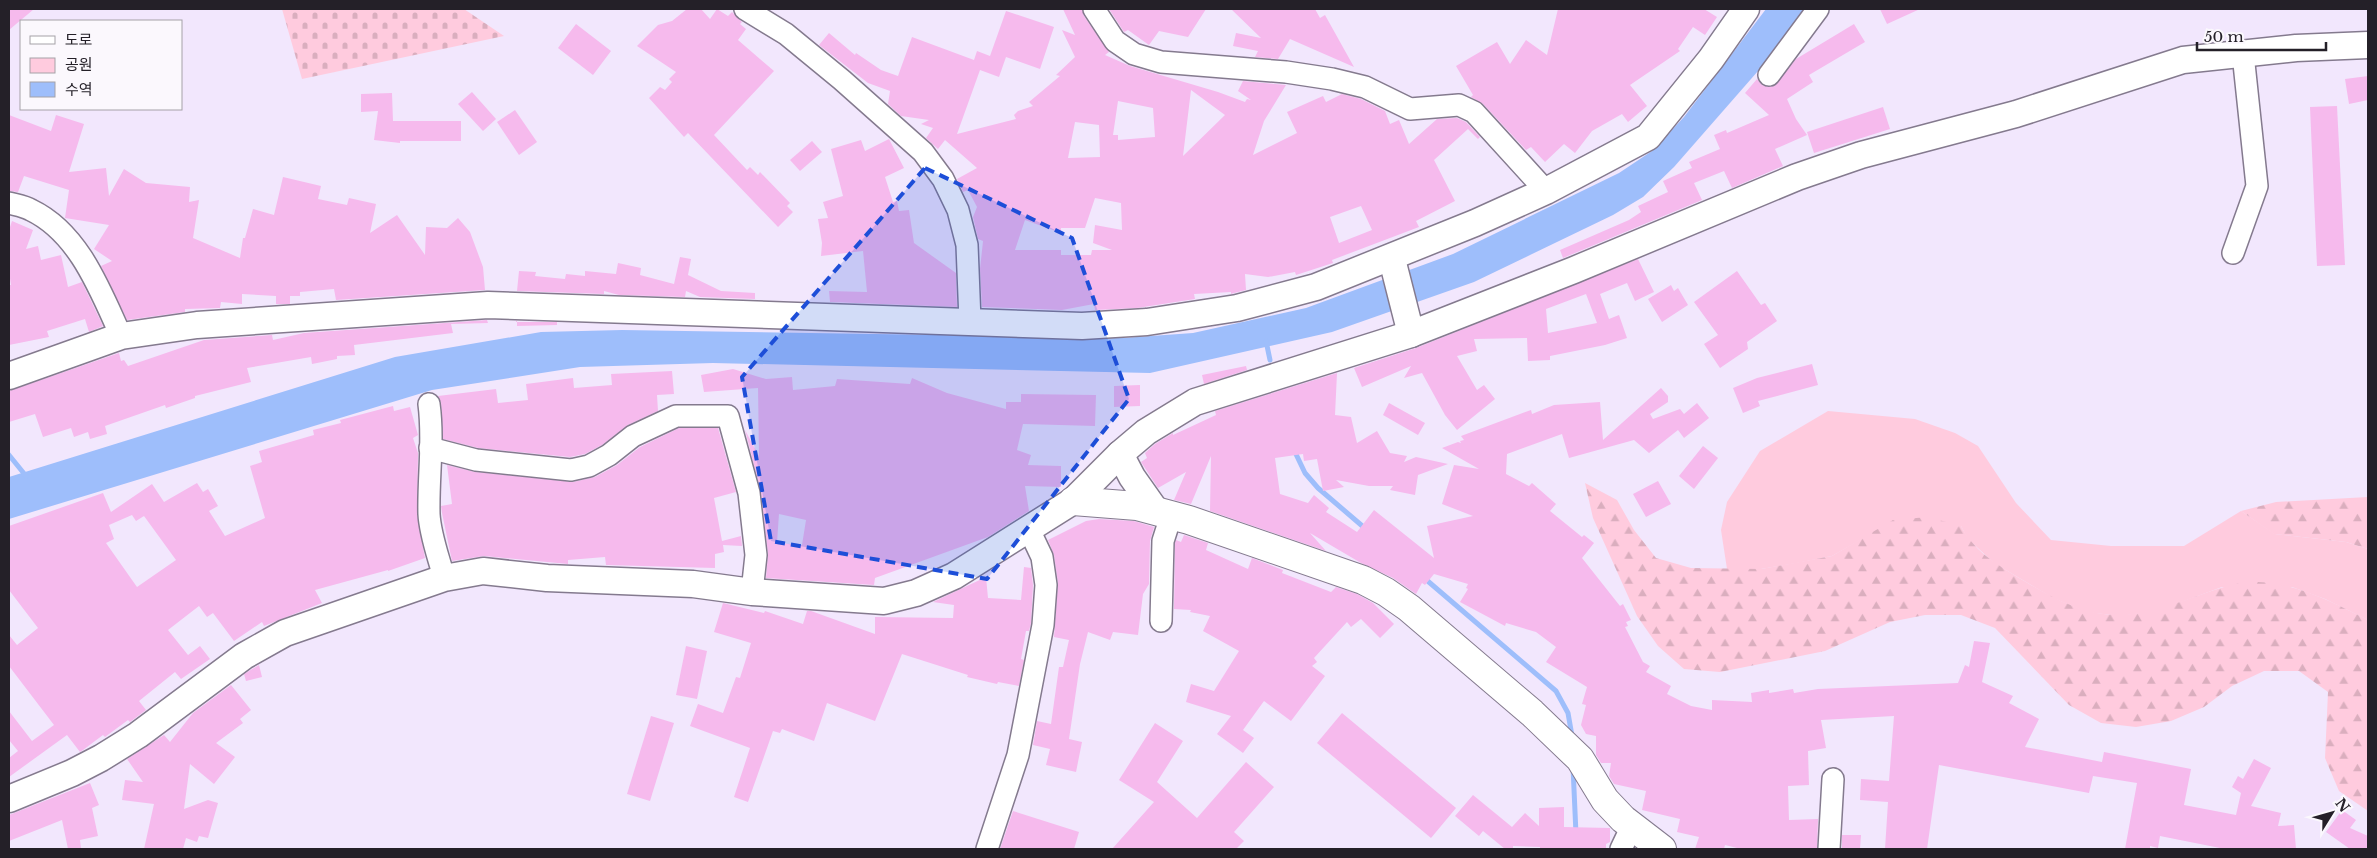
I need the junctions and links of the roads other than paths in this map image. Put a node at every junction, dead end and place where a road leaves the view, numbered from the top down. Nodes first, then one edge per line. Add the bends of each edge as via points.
1 (745, 9) edge
2 (1094, 9) edge
3 (1746, 9) edge
4 (1818, 9) edge
5 (2368, 44) edge
6 (2243, 54) junction
7 (1769, 74) dead end
8 (1546, 192) junction
9 (9, 203) edge
10 (2233, 253) dead end
11 (1392, 263) junction
12 (970, 321) junction
13 (1409, 329) junction
14 (120, 336) junction
15 (9, 376) edge
16 (430, 404) dead end
17 (430, 448) junction
18 (1120, 454) junction
19 (1073, 501) junction
20 (1163, 513) junction
21 (1026, 531) junction
22 (444, 578) junction
23 (752, 592) junction
24 (1161, 621) dead end
25 (1833, 779) dead end
26 (9, 799) edge
27 (1627, 838) edge
28 (987, 849) edge
29 (1662, 849) edge
30 (1829, 849) edge

1 - 12 street via 786,34 842,80 923,152 943,179 958,210 967,245
2 - 8 street via 1115,41 1134,54 1161,62 1332,79 1365,87 1410,109 1459,105 1474,112
3 - 8 street via 1711,59 1648,137
4 - 7 street
5 - 6 street
6 - 10 street via 2257,186
6 - 13 street via 2183,60 2016,114 1862,155 1797,177 1574,270
8 - 11 street
9 - 14 street via 30,209 51,223 74,246 99,287
11 - 12 street via 1316,287 1219,311 1147,322 1082,326
11 - 13 street
12 - 14 street via 488,305 197,325
13 - 18 street via 1195,402 1146,432
14 - 15 street
16 - 17 street via 433,431
17 - 22 street via 429,516
17 - 23 street via 476,460 571,470 589,466 633,436 676,416 728,416 749,493 756,555
18 - 19 street
18 - 20 street via 1132,478
19 - 20 main road via 1137,506
19 - 21 street
20 - 24 street
20 - 27 main road via 1341,572 1386,592 1435,630 1572,751
21 - 23 street via 954,576 916,594 884,601
21 - 28 street via 1042,557 1046,585 1043,624 1018,755
22 - 23 street via 483,571 547,578 693,584
22 - 26 street via 278,636 244,656 138,736 72,773
25 - 30 street
27 - 29 main road

